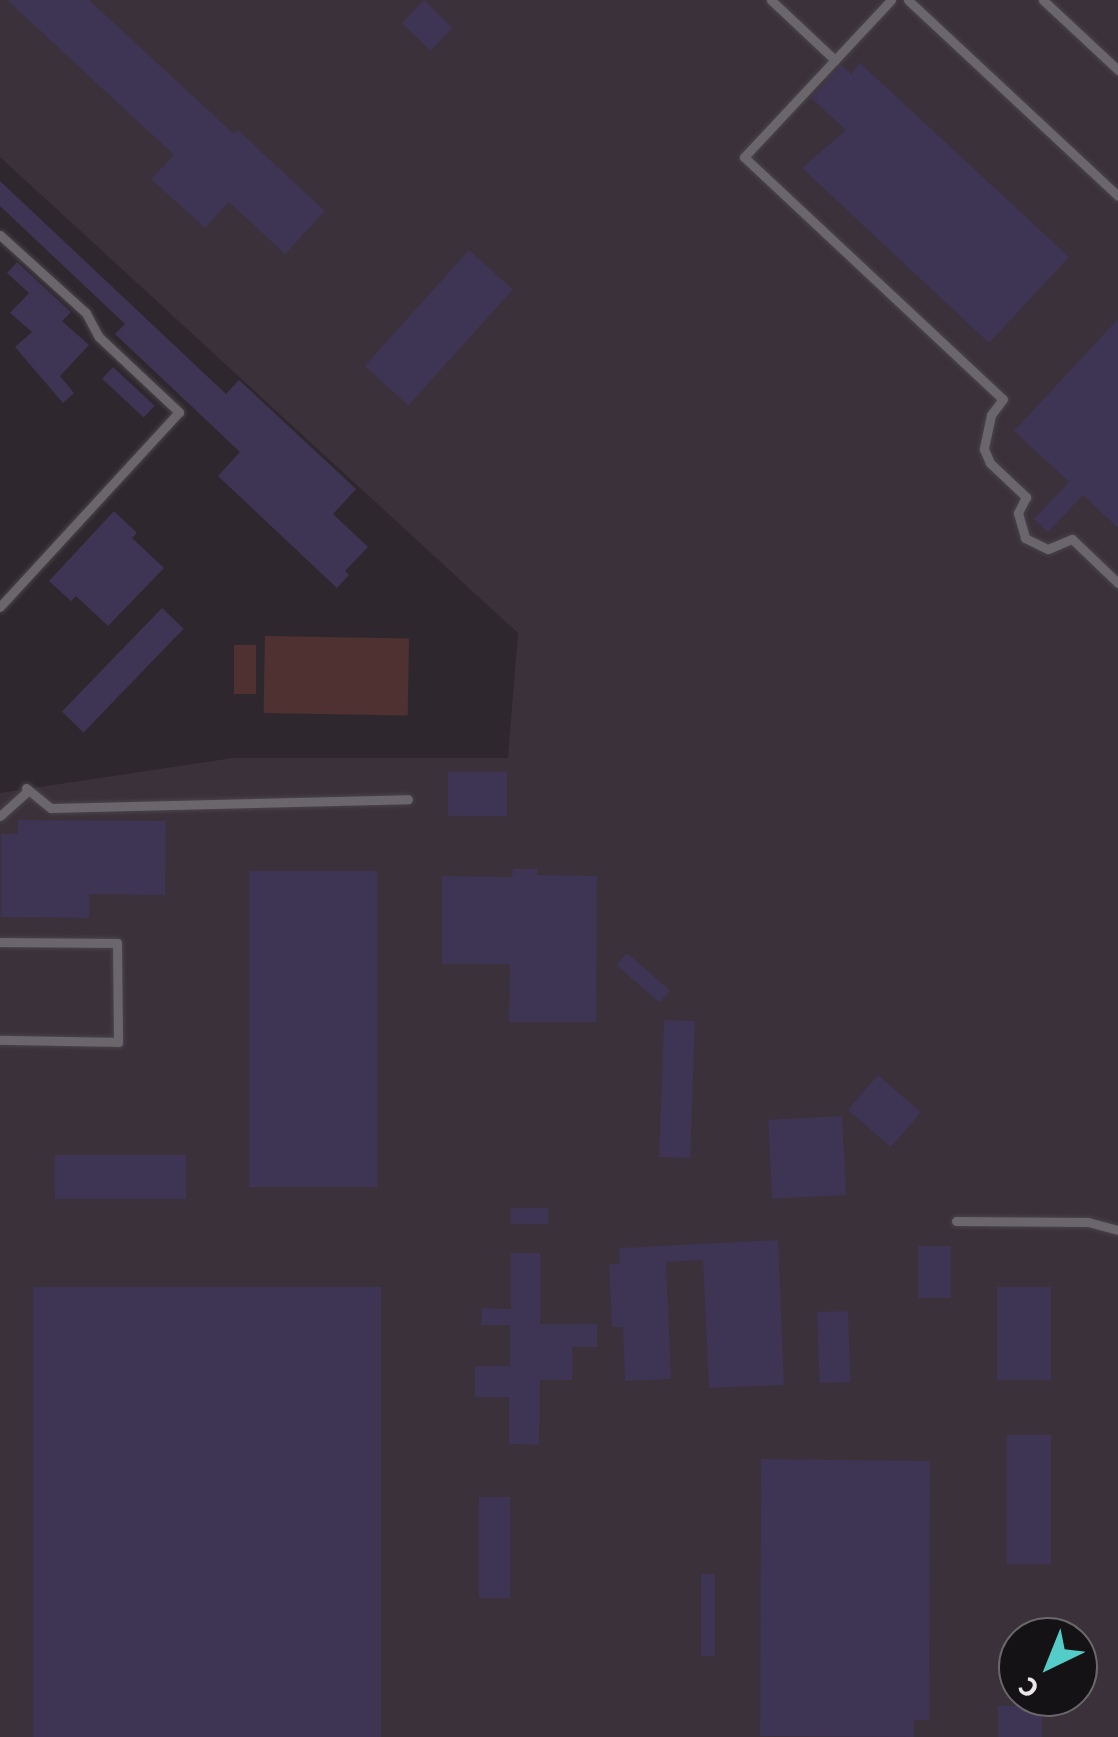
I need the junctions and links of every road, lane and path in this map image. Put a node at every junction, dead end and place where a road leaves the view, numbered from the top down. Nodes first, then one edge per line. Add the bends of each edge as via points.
1 (771, 0) edge
2 (891, 0) edge
3 (908, 0) edge
4 (1043, 0) edge
5 (835, 60) junction
6 (1118, 70) edge
7 (1118, 196) edge
8 (0, 236) edge
9 (1118, 583) edge
10 (0, 607) edge
11 (408, 799) dead end
12 (0, 816) edge
13 (0, 942) edge
14 (0, 1040) edge
15 (956, 1221) dead end
16 (1118, 1230) edge

1 - 5 lane
2 - 5 lane
3 - 7 lane
4 - 6 lane
5 - 9 lane via 744,158 1004,399 985,429 984,448 990,464 1026,497 1018,513 1025,538 1048,549 1072,539
8 - 10 lane via 86,313 100,336 179,412
11 - 12 lane via 52,808 27,790
13 - 14 lane via 118,942 118,1042
15 - 16 lane via 1088,1222

